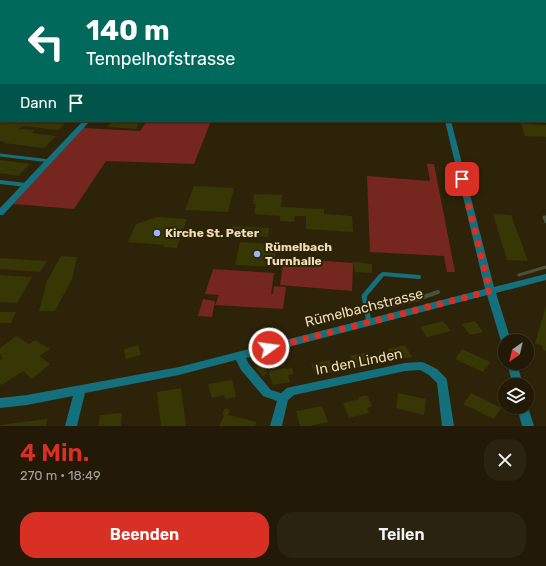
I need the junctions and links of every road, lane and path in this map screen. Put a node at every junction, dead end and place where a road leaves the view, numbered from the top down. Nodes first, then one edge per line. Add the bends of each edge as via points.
1 (86, 122) edge
2 (448, 122) edge
3 (0, 155) edge
4 (50, 161) junction
5 (0, 182) edge
6 (26, 185) junction
7 (0, 213) edge
8 (419, 277) dead end
9 (546, 277) edge
10 (490, 291) junction
11 (369, 323) junction
12 (504, 334) edge
13 (239, 355) junction
14 (80, 391) junction
15 (283, 398) junction
16 (0, 403) edge
17 (525, 414) edge
18 (71, 426) edge
19 (276, 426) edge
20 (448, 426) edge
21 (528, 426) edge

1 - 4 street
2 - 10 street
3 - 4 lane
4 - 6 street
5 - 6 lane
6 - 7 street
8 - 11 lane via 383,274 379,277 364,296
9 - 10 street, Rümelbachstrasse
10 - 11 street, Rümelbachstrasse
10 - 12 street
11 - 13 street, Rümelbachstrasse
13 - 14 street, Rümelbachstrasse via 179,371
13 - 15 street via 267,393
14 - 16 street, Rümelbachstrasse
14 - 18 street
15 - 19 street
15 - 20 street, In den Linden via 291,391 405,367 421,366 442,380
17 - 21 street

